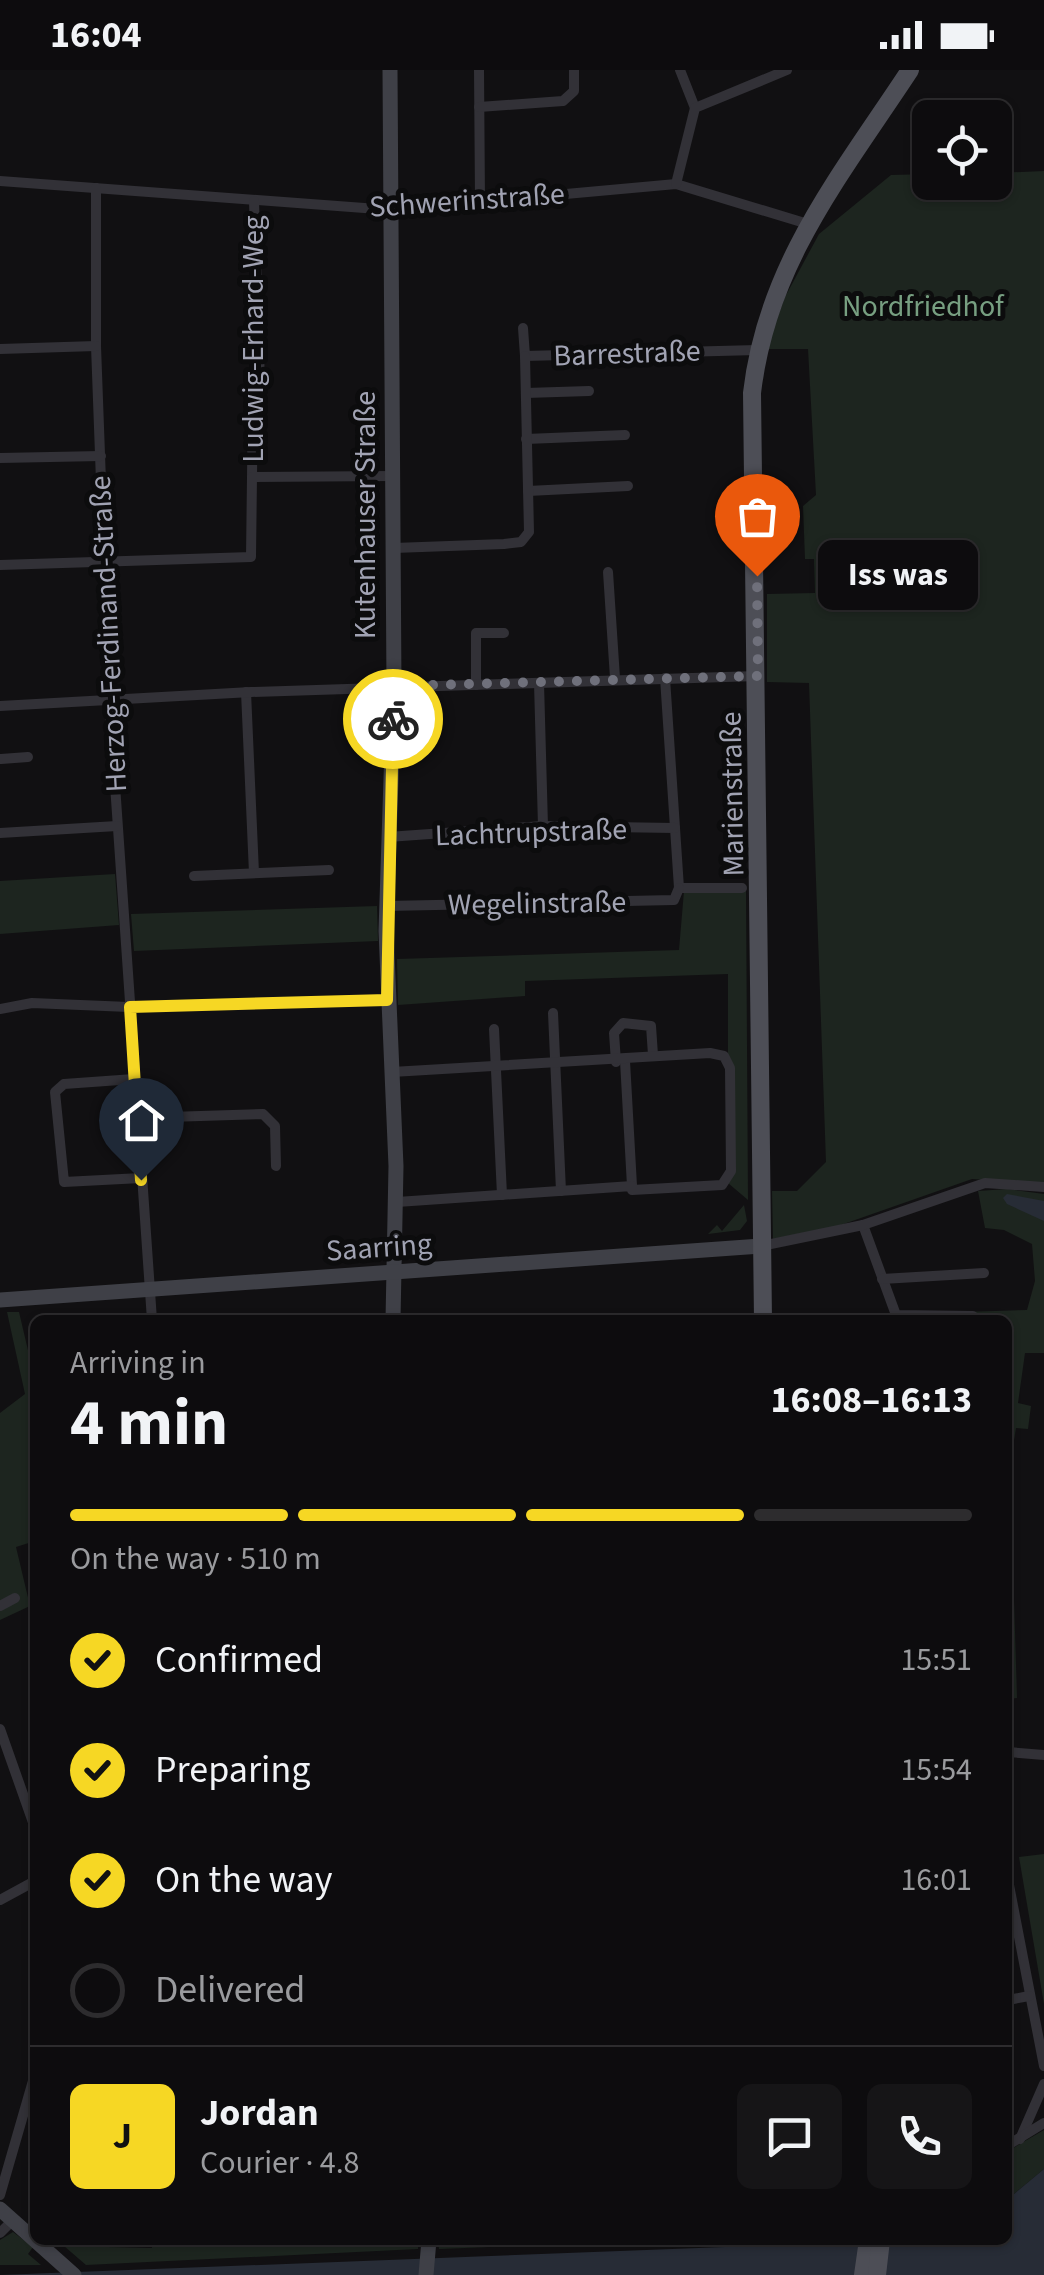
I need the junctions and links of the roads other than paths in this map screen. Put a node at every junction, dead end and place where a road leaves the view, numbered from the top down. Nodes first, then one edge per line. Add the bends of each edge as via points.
1 (390, 70) edge
2 (479, 70) edge
3 (574, 70) edge
4 (680, 70) edge
5 (787, 70) edge
6 (910, 70) edge
7 (479, 107) junction
8 (695, 108) junction
9 (0, 181) edge
10 (676, 184) junction
11 (96, 188) junction
12 (480, 200) junction
13 (254, 201) junction
14 (391, 210) junction
15 (808, 224) junction
16 (523, 328) dead end
17 (96, 346) junction
18 (0, 348) edge
19 (757, 350) junction
20 (525, 356) junction
21 (589, 391) dead end
22 (526, 393) junction
23 (625, 436) dead end
24 (526, 439) junction
25 (100, 456) junction
26 (0, 458) edge
27 (392, 476) junction
28 (252, 477) junction
29 (628, 486) dead end
30 (528, 492) junction
31 (394, 548) junction
32 (104, 559) junction
33 (0, 565) edge
34 (608, 572) dead end
35 (504, 633) dead end
36 (758, 676) junction
37 (615, 678) junction
38 (664, 678) junction
39 (539, 683) junction
40 (476, 684) junction
41 (394, 686) junction
42 (246, 692) junction
43 (109, 698) junction
44 (0, 706) edge
45 (0, 757) edge
46 (28, 757) dead end
47 (117, 826) junction
48 (544, 826) junction
49 (674, 828) junction
50 (0, 833) edge
51 (388, 837) junction
52 (329, 870) dead end
53 (254, 874) junction
54 (194, 876) dead end
55 (679, 888) junction
56 (742, 888) dead end
57 (386, 906) junction
58 (387, 1000) junction
59 (130, 1007) junction
60 (0, 1009) edge
61 (553, 1013) dead end
62 (494, 1029) dead end
63 (653, 1055) junction
64 (621, 1062) junction
65 (555, 1064) junction
66 (495, 1067) junction
67 (392, 1072) junction
68 (134, 1079) junction
69 (137, 1118) junction
70 (276, 1166) dead end
71 (141, 1178) junction
72 (632, 1186) junction
73 (1044, 1187) edge
74 (561, 1191) junction
75 (502, 1195) junction
76 (397, 1202) junction
77 (863, 1225) junction
78 (761, 1246) junction
79 (396, 1273) junction
80 (984, 1273) dead end
81 (882, 1280) junction
82 (149, 1289) junction
83 (0, 1300) edge
84 (152, 1315) edge
85 (393, 1315) edge
86 (763, 1315) edge
87 (900, 1315) edge
88 (15, 1598) dead end
89 (0, 1606) edge
90 (0, 1729) edge
91 (1012, 1752) edge
92 (1044, 1755) edge
93 (30, 1814) edge
94 (30, 1884) edge
95 (0, 1900) edge
96 (1012, 1903) edge
97 (1028, 1996) junction
98 (1012, 1999) edge
99 (1044, 2066) edge
100 (1044, 2084) edge
101 (30, 2091) edge
102 (1044, 2123) edge
103 (1020, 2139) junction
104 (1012, 2143) edge
105 (0, 2195) edge
106 (6, 2214) edge
107 (0, 2233) edge
108 (30, 2236) edge
109 (40, 2245) edge
110 (867, 2245) edge
111 (880, 2245) edge
112 (428, 2246) edge
113 (69, 2271) edge
114 (426, 2275) edge
115 (863, 2275) edge
116 (876, 2275) edge

1 - 14 street, Kutenhauser Straße
2 - 7 street
3 - 7 street via 574,91 563,101
4 - 8 street
5 - 8 street
6 - 15 main road, Marienstraße
7 - 12 street
8 - 10 street
9 - 11 street, Schwerinstraße
10 - 12 street, Schwerinstraße
10 - 15 street, Schwerinstraße
11 - 13 street, Schwerinstraße
11 - 17 street, Herzog-Ferdinand-Straße
12 - 14 street, Schwerinstraße
13 - 14 street, Schwerinstraße
13 - 28 street, Ludwig-Erhard-Weg via 260,383 253,393
14 - 27 street, Kutenhauser Straße
15 - 19 main road, Marienstraße via 774,293
16 - 20 street, Barrestraße
17 - 18 street
17 - 25 street, Herzog-Ferdinand-Straße
19 - 20 street, Barrestraße
19 - 36 main road, Marienstraße via 752,393
20 - 22 street
21 - 22 street
22 - 24 street
23 - 24 street
24 - 30 street
25 - 26 street
25 - 32 street, Herzog-Ferdinand-Straße
27 - 28 street, Ludwig-Erhard-Weg
27 - 31 street, Kutenhauser Straße
28 - 32 street, Ludwig-Erhard-Weg via 251,557
29 - 30 street
30 - 31 street via 529,532 521,542
31 - 41 street, Kutenhauser Straße
32 - 33 street
32 - 43 street, Herzog-Ferdinand-Straße
34 - 37 street
35 - 40 street via 476,634
36 - 38 street
36 - 78 main road, Marienstraße
37 - 38 street
37 - 39 street
38 - 49 street
39 - 40 street
39 - 48 street
40 - 41 street
41 - 42 street
41 - 51 street, Kutenhauser Straße
42 - 43 street
42 - 53 street
43 - 44 street
43 - 47 street, Herzog-Ferdinand-Straße
45 - 46 street
47 - 50 street
47 - 59 street, Herzog-Ferdinand-Straße
48 - 49 street, Lachtrupstraße
48 - 51 street, Lachtrupstraße
49 - 55 street
51 - 57 street, Kutenhauser Straße
52 - 53 street
53 - 54 street
55 - 56 street
55 - 57 street, Wegelinstraße via 674,900
57 - 58 street, Kutenhauser Straße
58 - 59 street
58 - 67 street, Kutenhauser Straße
59 - 60 street via 51,1002
59 - 68 street, Herzog-Ferdinand-Straße
61 - 65 street
62 - 66 street
63 - 64 street
63 - 64 street via 652,1026 623,1023 614,1033
63 - 72 street via 710,1052 728,1061 731,1171 715,1188
64 - 65 street
64 - 72 street
65 - 66 street
65 - 74 street
66 - 67 street
66 - 75 street
67 - 76 street, Kutenhauser Straße
68 - 69 street, Herzog-Ferdinand-Straße
68 - 71 street via 64,1084 55,1092 64,1182
69 - 70 street via 262,1114 275,1126
69 - 71 street, Herzog-Ferdinand-Straße
71 - 82 street, Herzog-Ferdinand-Straße
72 - 74 street
73 - 77 street via 985,1183
74 - 75 street
75 - 76 street
76 - 79 street, Kutenhauser Straße
77 - 78 street
77 - 81 street
78 - 79 street, Saarring
78 - 86 main road, Marienstraße
79 - 82 street, Saarring
79 - 85 street, Kutenhauser Straße
80 - 81 street
81 - 87 street
82 - 83 street, Saarring
82 - 84 street, Herzog-Ferdinand-Straße
88 - 89 street
90 - 93 street
91 - 92 street
94 - 95 street
96 - 97 street
97 - 98 street
97 - 99 street
100 - 103 street
101 - 105 street
102 - 103 street
103 - 104 street
106 - 107 street
106 - 108 street
109 - 113 street
110 - 115 main road
111 - 116 main road
112 - 114 street

